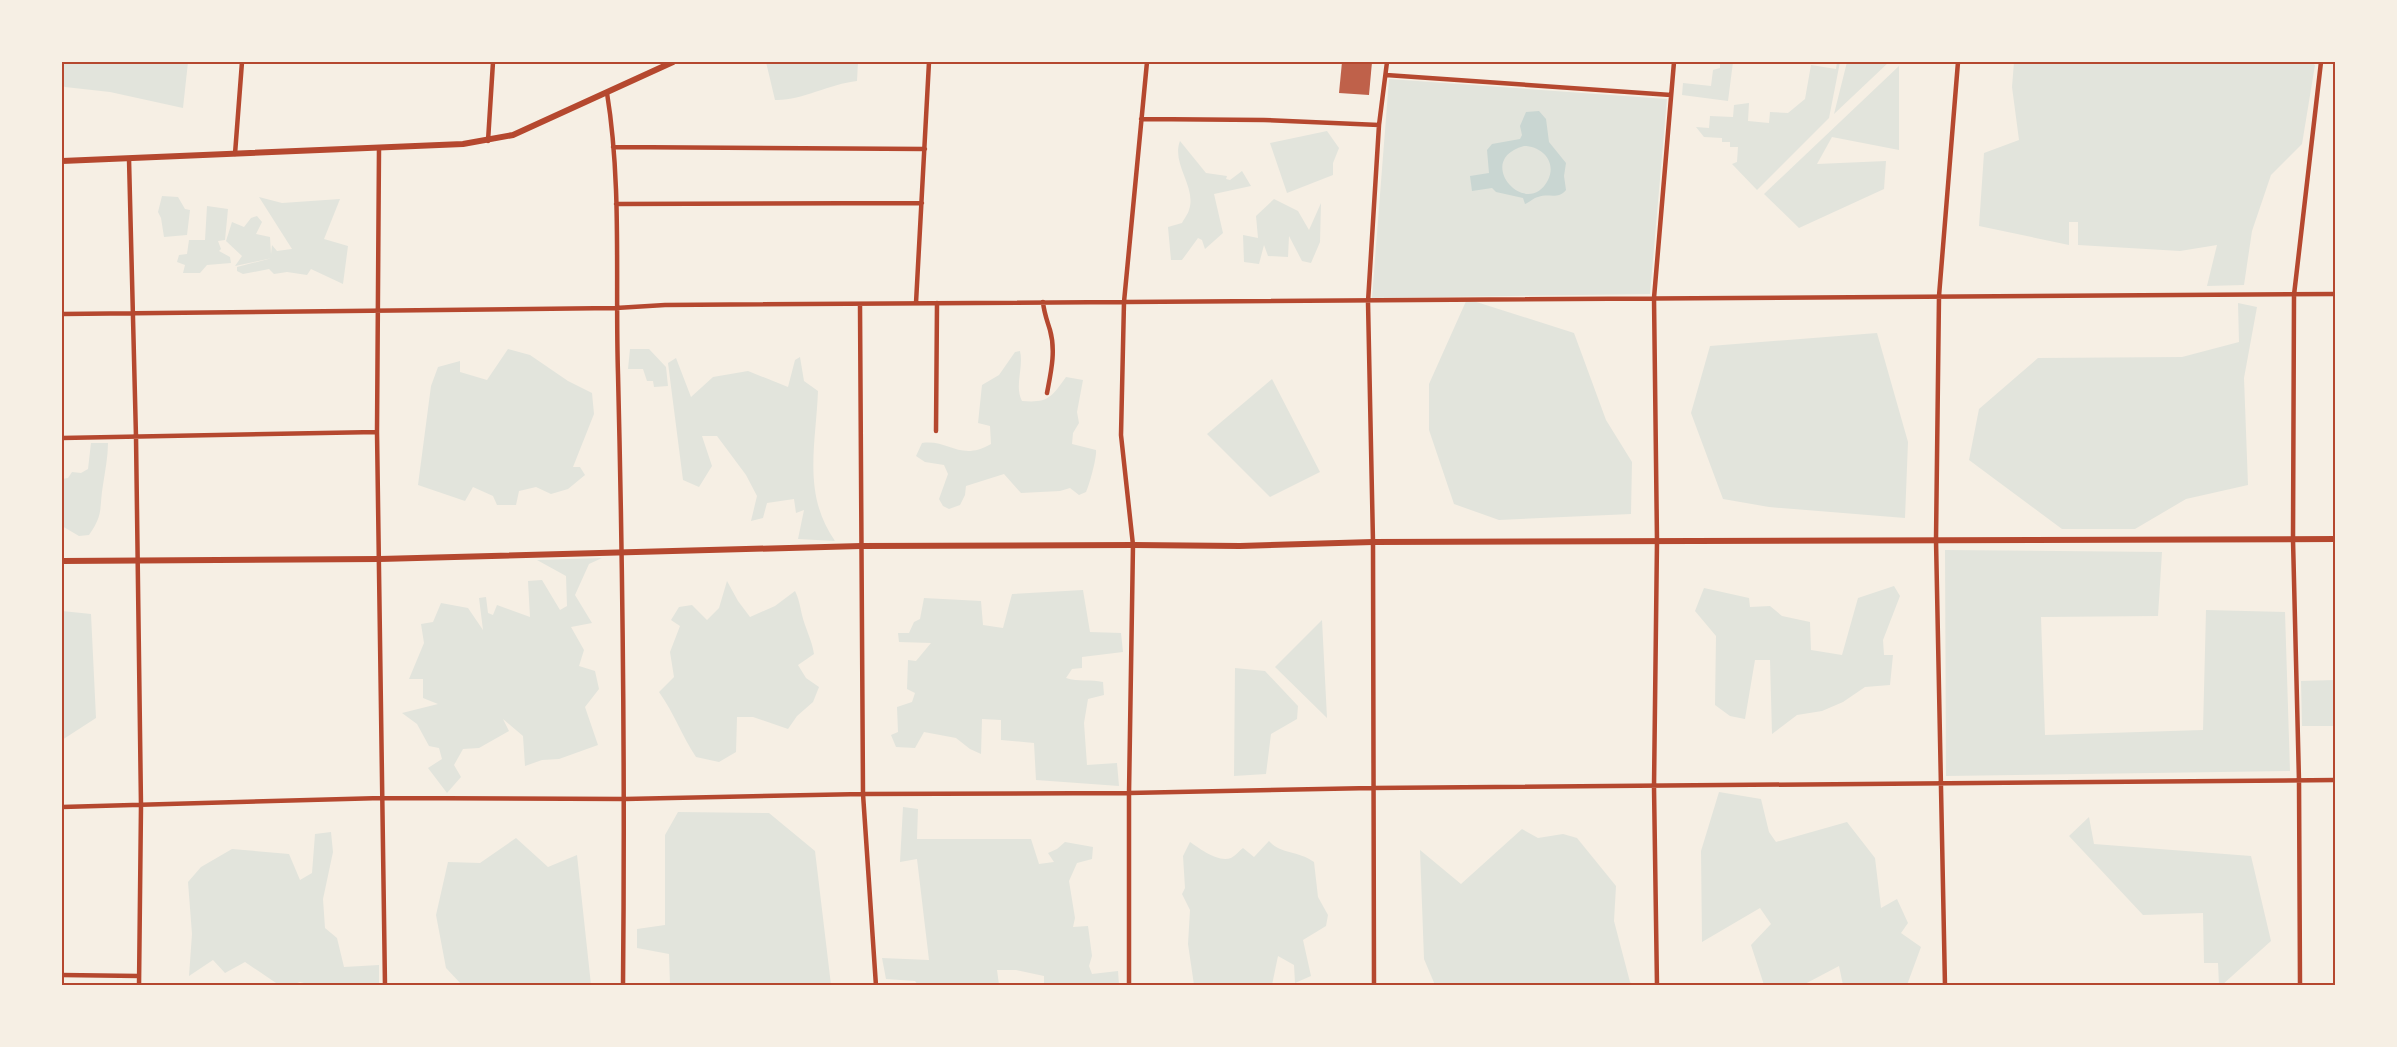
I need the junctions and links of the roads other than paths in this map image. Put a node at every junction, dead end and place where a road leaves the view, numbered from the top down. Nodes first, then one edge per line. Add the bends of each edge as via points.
1 (242, 62) edge
2 (493, 62) edge
3 (673, 62) edge
4 (929, 62) edge
5 (1147, 62) edge
6 (1387, 62) edge
7 (1674, 62) edge
8 (1958, 62) edge
9 (2321, 62) edge
10 (1386, 75) junction
11 (608, 93) junction
12 (1671, 95) junction
13 (1141, 119) junction
14 (1379, 125) junction
15 (488, 141) junction
16 (613, 147) junction
17 (379, 148) junction
18 (924, 149) junction
19 (235, 154) junction
20 (129, 159) junction
21 (62, 161) edge
22 (922, 203) junction
23 (616, 204) junction
24 (2336, 294) edge
25 (2294, 295) junction
26 (1940, 296) junction
27 (1654, 298) junction
28 (1043, 302) junction
29 (1124, 302) junction
30 (1368, 302) junction
31 (916, 303) junction
32 (936, 303) junction
33 (860, 304) junction
34 (616, 308) junction
35 (377, 311) junction
36 (133, 313) junction
37 (62, 314) edge
38 (1047, 393) dead end
39 (936, 431) dead end
40 (377, 432) junction
41 (136, 437) junction
42 (62, 438) edge
43 (2336, 539) edge
44 (1936, 540) junction
45 (2293, 540) junction
46 (1657, 541) junction
47 (1372, 543) junction
48 (1133, 545) junction
49 (861, 546) junction
50 (622, 552) junction
51 (137, 559) junction
52 (380, 559) junction
53 (62, 561) edge
54 (2336, 780) edge
55 (2299, 781) junction
56 (1940, 783) junction
57 (1654, 787) junction
58 (1372, 788) junction
59 (863, 794) junction
60 (1129, 794) junction
61 (382, 798) junction
62 (625, 799) junction
63 (141, 806) junction
64 (62, 807) edge
65 (62, 975) edge
66 (139, 976) junction
67 (139, 986) edge
68 (385, 986) edge
69 (623, 986) edge
70 (876, 986) edge
71 (1129, 986) edge
72 (1374, 986) edge
73 (1656, 986) edge
74 (1945, 986) edge
75 (2300, 986) edge

1 - 19 street
2 - 15 street
3 - 11 street
4 - 18 street
5 - 13 street
6 - 10 street
7 - 12 street
8 - 26 street
9 - 25 street
10 - 12 street
10 - 14 street
11 - 15 street via 513,135
11 - 16 street
12 - 27 street
13 - 14 street
13 - 29 street
14 - 30 street
15 - 17 street
16 - 18 street
16 - 23 street
17 - 19 street
17 - 35 street
18 - 22 street
19 - 20 street
20 - 21 street
20 - 36 street
22 - 23 street
22 - 31 street
23 - 34 street
24 - 25 street
25 - 26 street
25 - 45 street
26 - 27 street
26 - 44 street
27 - 30 street
27 - 46 street
28 - 29 street
28 - 32 street
28 - 38 street via 1053,358
29 - 30 street
29 - 48 street via 1121,435
30 - 47 street
31 - 32 street
31 - 33 street
32 - 39 street
33 - 34 street
33 - 49 street
34 - 35 street
34 - 50 street
35 - 36 street
35 - 40 street
36 - 37 street
36 - 41 street
40 - 41 street
40 - 52 street
41 - 42 street
41 - 51 street
43 - 45 street
44 - 45 street
44 - 46 street
44 - 56 street
45 - 55 street
46 - 47 street
46 - 57 street
47 - 48 street
47 - 58 street
48 - 49 street
48 - 60 street
49 - 50 street
49 - 59 street
50 - 52 street
50 - 62 street
51 - 52 street
51 - 53 street
51 - 63 street
52 - 61 street
54 - 55 street
55 - 56 street
55 - 75 street
56 - 57 street
56 - 74 street
57 - 58 street
57 - 73 street
58 - 60 street
58 - 72 street
59 - 60 street
59 - 62 street
59 - 70 street
60 - 71 street
61 - 62 street
61 - 63 street
61 - 68 street
62 - 69 street
63 - 64 street
63 - 66 street
65 - 66 street
66 - 67 street

